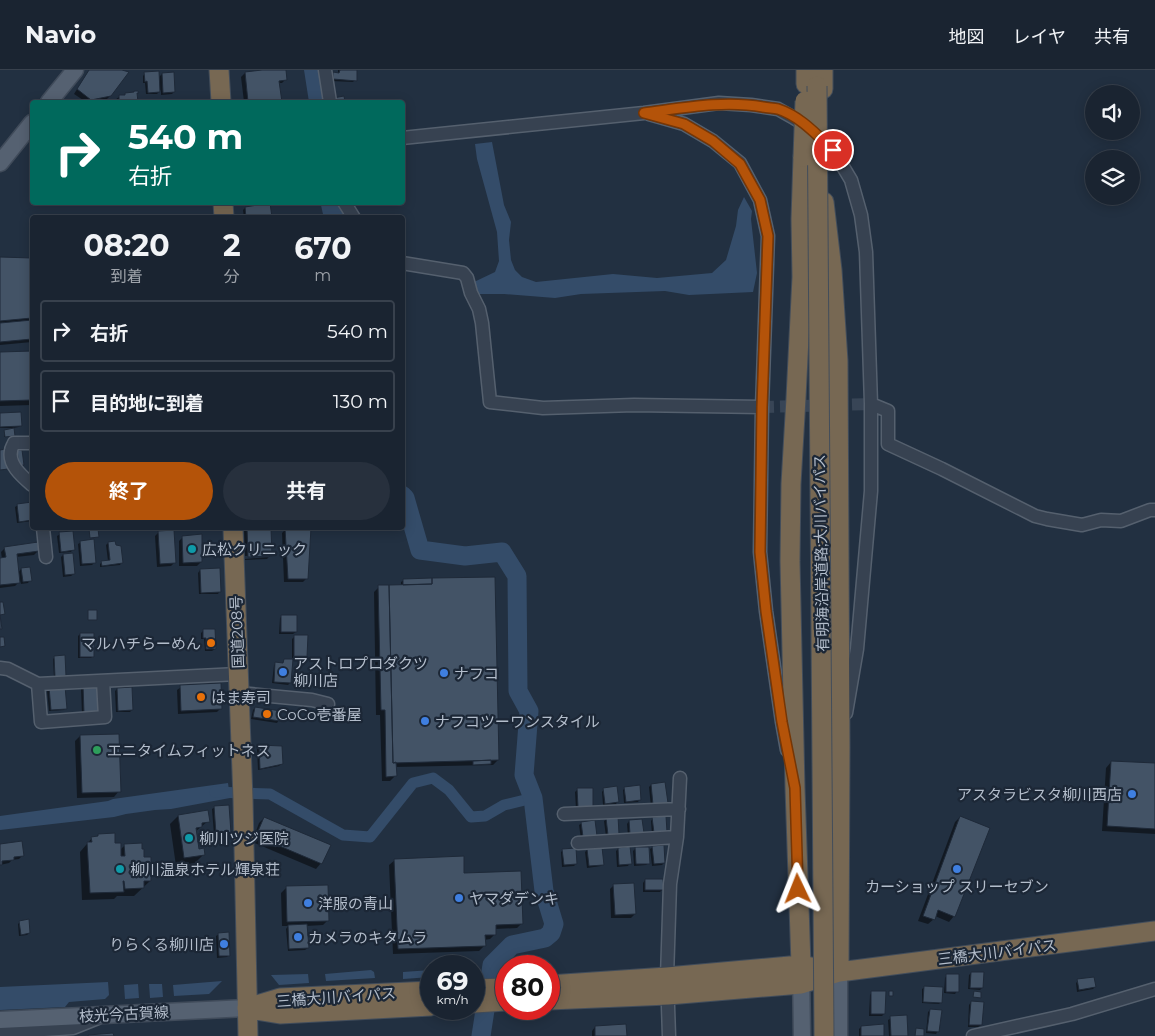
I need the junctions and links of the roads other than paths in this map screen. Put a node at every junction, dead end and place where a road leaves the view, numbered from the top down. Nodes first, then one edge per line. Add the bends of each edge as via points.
1 (74, 70) edge
2 (220, 70) edge
3 (325, 70) edge
4 (815, 78) edge
5 (50, 100) edge
6 (221, 100) edge
7 (330, 100) edge
8 (644, 113) junction
9 (30, 126) edge
10 (405, 138) edge
11 (0, 163) edge
12 (824, 199) junction
13 (405, 264) edge
14 (871, 404) junction
15 (762, 407) junction
16 (30, 443) edge
17 (30, 483) edge
18 (1155, 510) edge
19 (43, 530) edge
20 (233, 530) edge
21 (46, 557) dead end
22 (0, 668) edge
23 (238, 674) junction
24 (103, 681) junction
25 (38, 684) junction
26 (239, 693) junction
27 (328, 704) dead end
28 (840, 747) junction
29 (680, 778) dead end
30 (795, 788) junction
31 (679, 809) junction
32 (564, 814) dead end
33 (677, 838) junction
34 (578, 843) dead end
35 (1155, 931) edge
36 (800, 965) junction
37 (839, 972) junction
38 (801, 984) junction
39 (560, 985) edge
40 (668, 986) junction
41 (1155, 989) edge
42 (420, 992) edge
43 (560, 999) edge
44 (420, 1007) edge
45 (247, 1008) junction
46 (107, 1015) junction
47 (0, 1020) edge
48 (1014, 1032) edge
49 (0, 1033) edge
50 (248, 1036) edge
51 (670, 1036) edge
52 (802, 1036) edge
53 (824, 1036) edge
54 (829, 1036) edge
55 (839, 1036) edge
56 (973, 1036) edge

1 - 5 main road
2 - 6 highway
3 - 7 street
4 - 12 highway, 有明海沿岸道路;大川バイパス via 824,163
4 - 30 highway, bridge via 803,157 802,277 791,484
4 - 53 highway, 有明海沿岸道路;大川バイパス, bridge
8 - 10 street
8 - 14 street via 719,103 778,109 809,127 833,150 851,180 861,215 866,252
8 - 15 street via 684,124 713,141 740,164 760,200 768,236
9 - 11 main road
12 - 28 highway via 838,361
12 - 54 highway, 有明海沿岸道路;大川バイパス
13 - 15 street via 463,273 467,278 482,323 490,402 543,408 634,405
14 - 18 street via 888,411 888,444 1035,516 1082,525 1101,520 1122,521
14 - 28 street via 871,491 859,630
15 - 30 street via 760,552 782,722
16 - 17 street via 14,443 10,450 12,461
19 - 21 street
20 - 23 highway, 国道208号
22 - 25 street
23 - 24 street
23 - 26 highway, 国道208号
24 - 25 street
24 - 25 street via 105,717 41,722
26 - 27 street
26 - 45 highway, 国道208号
28 - 37 highway
29 - 31 street
30 - 36 highway
31 - 32 street
31 - 33 street
33 - 34 street
33 - 40 street via 670,884
35 - 37 highway, 三橋大川バイパス
36 - 37 highway, 三橋大川バイパス
36 - 38 main road
36 - 40 highway, 三橋大川バイパス
37 - 38 highway, 三橋大川バイパス
37 - 55 main road
38 - 40 highway, 三橋大川バイパス
38 - 52 main road
39 - 40 highway, 三橋大川バイパス
40 - 43 highway, 三橋大川バイパス
40 - 51 street
41 - 48 street
42 - 45 highway, 三橋大川バイパス via 280,998
44 - 45 highway, 三橋大川バイパス via 280,1014
45 - 46 main road, 枝光今古賀線
45 - 50 highway, 国道208号
46 - 47 main road, 枝光今古賀線
46 - 49 street via 73,1028
48 - 56 street

